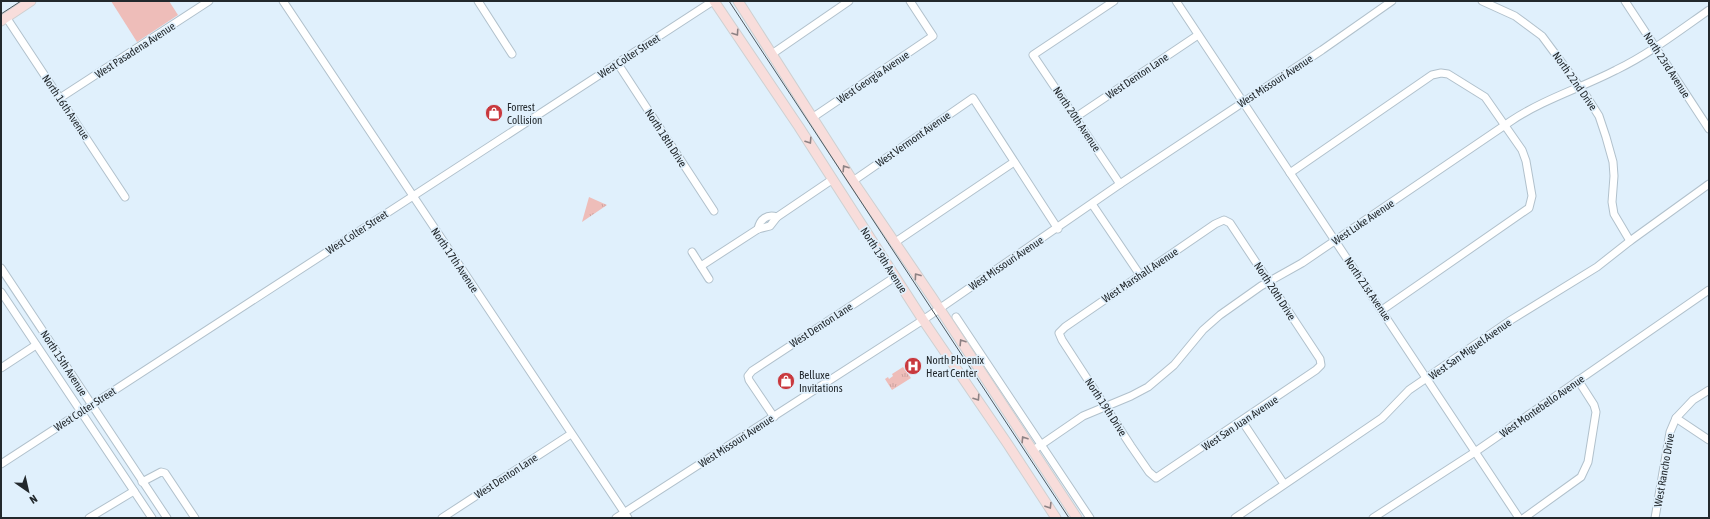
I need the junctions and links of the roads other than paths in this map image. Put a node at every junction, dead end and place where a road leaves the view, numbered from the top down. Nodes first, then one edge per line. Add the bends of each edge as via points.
1 (31, 1) edge
2 (209, 1) edge
3 (283, 1) edge
4 (478, 1) edge
5 (714, 1) edge
6 (738, 1) edge
7 (849, 1) edge
8 (910, 1) edge
9 (1114, 1) edge
10 (1176, 1) edge
11 (1392, 1) edge
12 (1482, 1) edge
13 (1625, 1) edge
14 (1709, 10) edge
15 (4, 19) edge
16 (1198, 35) junction
17 (1655, 47) junction
18 (512, 54) dead end
19 (772, 54) junction
20 (618, 64) junction
21 (1580, 86) junction
22 (60, 98) junction
23 (1243, 102) junction
24 (1076, 117) junction
25 (812, 118) junction
26 (1505, 124) junction
27 (1708, 126) edge
28 (1014, 162) junction
29 (1290, 173) junction
30 (834, 179) junction
31 (853, 181) junction
32 (1120, 184) junction
33 (1709, 184) edge
34 (413, 196) junction
35 (125, 197) dead end
36 (1092, 204) junction
37 (714, 211) dead end
38 (1224, 220) joint
39 (1058, 229) junction
40 (1335, 241) junction
41 (1630, 241) junction
42 (894, 243) junction
43 (692, 252) dead end
44 (701, 266) junction
45 (1, 268) edge
46 (1140, 275) junction
47 (895, 277) junction
48 (709, 279) dead end
49 (1269, 281) junction
50 (1709, 290) edge
51 (1, 292) edge
52 (940, 308) junction
53 (1382, 310) junction
54 (956, 317) dead end
55 (923, 320) junction
56 (1059, 333) joint
57 (36, 345) junction
58 (1321, 365) joint
59 (1, 368) edge
60 (1427, 379) junction
61 (1578, 380) junction
62 (1709, 390) edge
63 (91, 405) junction
64 (1105, 406) junction
65 (81, 412) junction
66 (774, 417) junction
67 (1676, 418) junction
68 (1242, 421) junction
69 (571, 434) junction
70 (1709, 440) edge
71 (1042, 444) junction
72 (1032, 451) junction
73 (1475, 452) junction
74 (1, 464) edge
75 (1156, 478) joint
76 (142, 482) junction
77 (1284, 484) junction
78 (134, 491) junction
79 (626, 515) edge
80 (89, 518) edge
81 (152, 518) edge
82 (167, 518) edge
83 (194, 518) edge
84 (442, 518) edge
85 (616, 518) edge
86 (1056, 518) edge
87 (1077, 518) edge
88 (1090, 518) edge
89 (1235, 518) edge
90 (1373, 518) edge
91 (1519, 518) edge
92 (1524, 518) edge
93 (1655, 518) edge

1 - 15 main road
2 - 22 street, West Pasadena Avenue
3 - 34 street, North 17th Avenue
4 - 18 street
5 - 20 street, West Colter Street
5 -> 30 main road, North 19th Avenue
6 - 19 main road, North 19th Avenue
7 - 19 street
8 - 25 street, West Georgia Avenue via 933,36
9 - 24 street, North 20th Avenue via 1034,55
10 - 16 street, North 21st Avenue
11 - 23 street, West Missouri Avenue
12 - 21 street, North 22nd Drive via 1515,16 1538,32
13 - 17 street, North 23rd Avenue
14 - 17 street, West Luke Avenue
15 - 22 street, North 16th Avenue
16 - 23 street, North 21st Avenue
16 - 24 street, West Denton Lane
17 - 21 street, West Luke Avenue via 1618,70
17 - 27 street, North 23rd Avenue
19 - 25 main road, North 19th Avenue
20 - 34 street, West Colter Street
20 - 37 street, North 18th Drive
21 - 26 street, West Luke Avenue via 1541,103
21 - 41 street, North 22nd Drive via 1599,116 1606,137 1614,176 1614,214
22 - 35 street, North 16th Avenue
23 - 29 street, North 21st Avenue
23 - 32 street, West Missouri Avenue
24 - 32 street, North 20th Avenue
31 -> 25 main road, North 19th Avenue
26 - 29 street via 1486,97 1448,74 1432,75
26 - 40 street, West Luke Avenue
26 - 53 street via 1526,161 1532,201 1526,211
28 - 31 street, West Vermont Avenue via 973,98
28 - 39 street
28 - 42 street
29 - 40 street, North 21st Avenue
30 - 44 street via 777,217 763,218 758,229
30 - 47 main road, North 19th Avenue
31 - 42 main road, North 19th Avenue
32 - 36 street, West Missouri Avenue
33 - 41 street, West San Miguel Avenue
34 - 63 street, West Colter Street
34 - 69 street, North 17th Avenue
36 - 39 street, West Missouri Avenue
36 - 46 street
38 - 46 street, West Marshall Avenue
38 - 49 street, North 20th Drive via 1230,223
39 - 52 street, West Missouri Avenue
40 - 49 street, West Luke Avenue via 1294,269
40 - 53 street, North 21st Avenue
41 - 60 street, West San Miguel Avenue via 1597,267 1511,320
52 -> 42 main road, North 19th Avenue
43 - 44 street
44 - 48 street
45 - 63 street, North 15th Avenue
46 - 56 street, West Marshall Avenue
47 - 55 main road, North 19th Avenue
47 - 66 street, West Denton Lane via 752,371 748,376 749,380
49 - 58 street, North 20th Drive
49 - 64 street, West Luke Avenue via 1220,315 1159,379 1131,396
50 - 61 street, West Montebello Avenue
51 - 57 street, North 15th Avenue
52 - 55 street, West Missouri Avenue
72 -> 52 main road, North 19th Avenue
53 - 60 street, North 21st Avenue
54 - 71 street
55 - 66 street, West Missouri Avenue
55 -> 86 main road, North 19th Avenue
56 - 64 street, North 19th Drive
57 - 59 street
57 - 65 street, North 15th Avenue
58 - 68 street, West San Juan Avenue
60 - 73 street, North 21st Avenue
60 - 77 street, West San Miguel Avenue via 1409,390 1382,418
61 - 73 street, West Montebello Avenue
61 - 92 street via 1596,412 1588,462 1581,477
62 - 67 street, West Rancho Drive via 1693,400
63 - 65 street, West Colter Street
63 - 76 street, North 15th Avenue
64 - 71 street, West Luke Avenue via 1082,416
64 - 75 street, North 19th Drive via 1149,472
65 - 74 street, West Colter Street
65 - 78 street, North 15th Avenue
66 - 79 street, West Missouri Avenue
67 - 70 street
67 - 93 street, West Rancho Drive via 1670,432
68 - 75 street, West San Juan Avenue
68 - 77 street
69 - 79 street, North 17th Avenue
69 - 84 street, West Denton Lane
71 - 72 street, West Luke Avenue
71 - 88 street
72 - 87 main road, North 19th Avenue
73 - 90 street, West Montebello Avenue
73 - 91 street, North 21st Avenue
76 - 82 street, North 15th Avenue
76 - 83 street via 161,472 165,473
77 - 89 street, West San Miguel Avenue
78 - 80 street
78 - 81 street, North 15th Avenue
79 - 85 street, West Missouri Avenue

